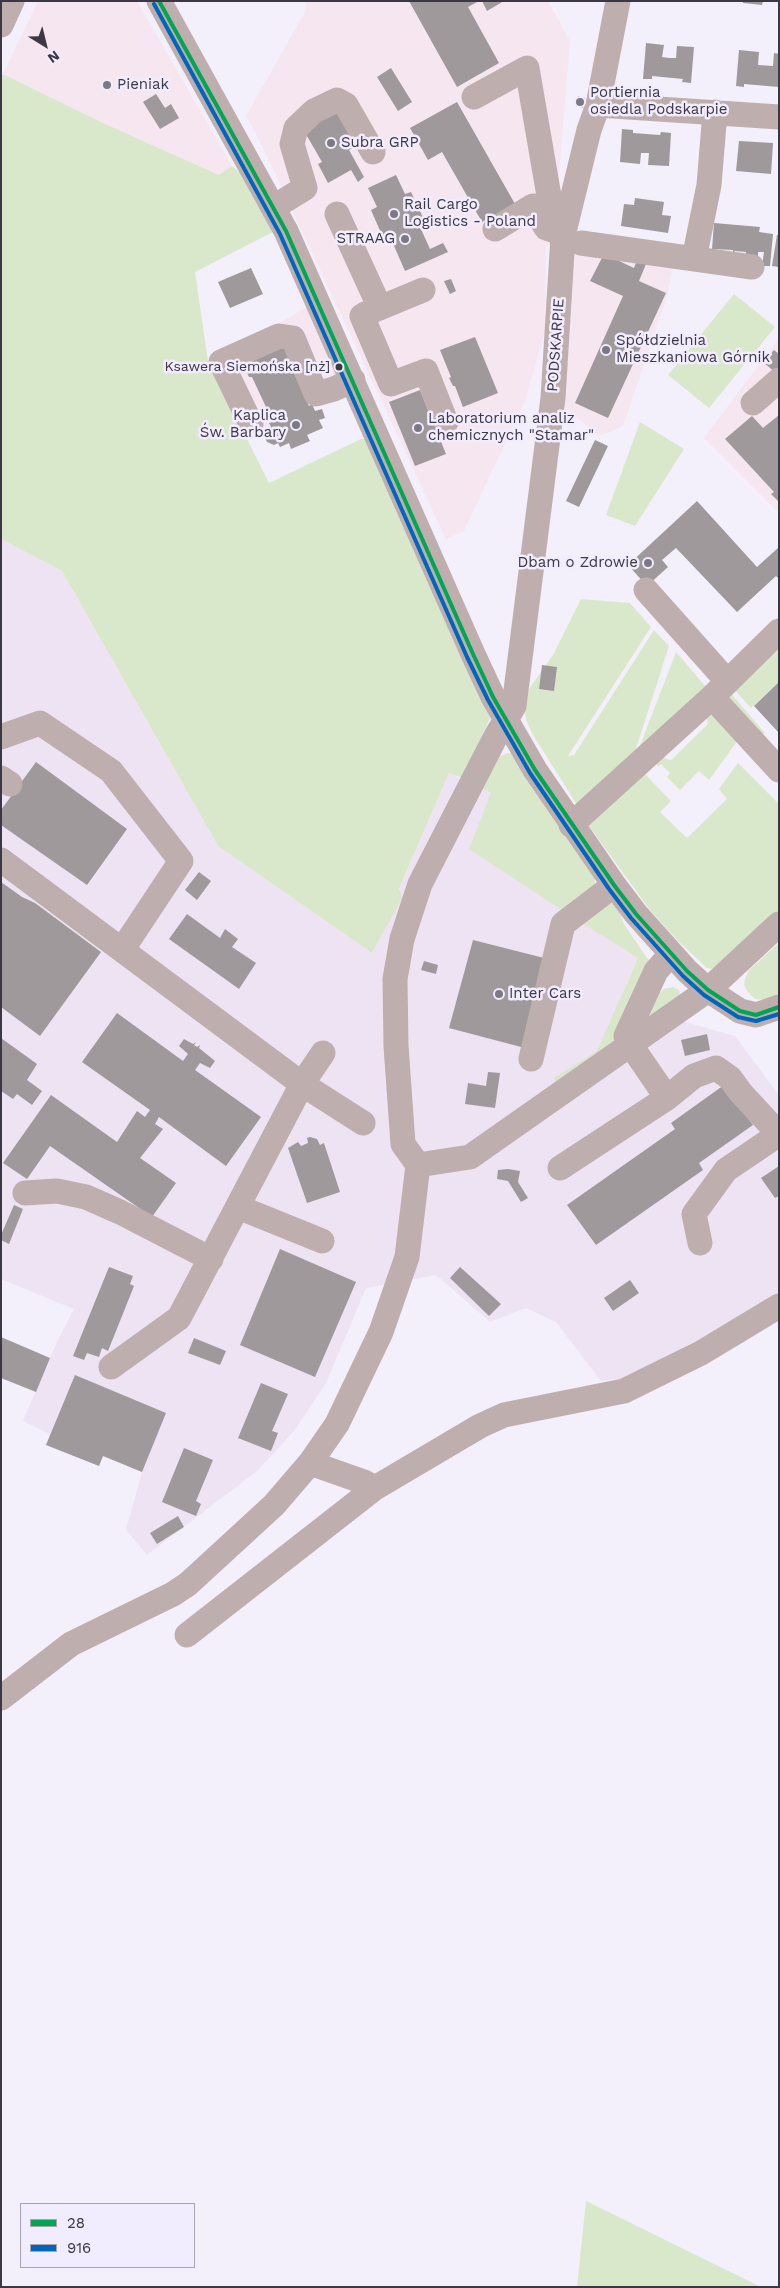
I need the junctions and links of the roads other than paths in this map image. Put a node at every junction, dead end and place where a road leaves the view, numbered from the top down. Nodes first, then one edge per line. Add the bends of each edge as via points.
1 (12, 1) edge
2 (618, 1) edge
3 (164, 3) edge
4 (1, 25) edge
5 (474, 97) dead end
6 (598, 105) junction
7 (715, 112) junction
8 (779, 117) edge
9 (372, 152) dead end
10 (274, 207) junction
11 (336, 214) dead end
12 (495, 229) dead end
13 (566, 237) junction
14 (694, 259) junction
15 (752, 267) dead end
16 (423, 290) dead end
17 (371, 312) junction
18 (330, 329) junction
19 (353, 380) junction
20 (779, 380) edge
21 (753, 403) dead end
22 (446, 422) dead end
23 (251, 424) dead end
24 (646, 590) dead end
25 (779, 631) edge
26 (719, 688) junction
27 (505, 720) junction
28 (1, 737) edge
29 (779, 770) edge
30 (571, 825) junction
31 (1, 860) edge
32 (614, 886) junction
33 (779, 924) edge
34 (122, 950) junction
35 (671, 954) junction
36 (708, 990) junction
37 (779, 1007) edge
38 (630, 1044) junction
39 (323, 1053) dead end
40 (531, 1058) dead end
41 (302, 1084) junction
42 (667, 1098) junction
43 (362, 1123) dead end
44 (779, 1134) edge
45 (418, 1165) junction
46 (560, 1168) dead end
47 (25, 1193) dead end
48 (238, 1207) junction
49 (322, 1241) dead end
50 (700, 1243) dead end
51 (211, 1258) junction
52 (779, 1306) edge
53 (111, 1367) dead end
54 (310, 1463) junction
55 (376, 1488) junction
56 (187, 1635) dead end
57 (1, 1698) edge

1 - 4 street
2 - 6 street, PODSKARPIE
3 - 10 street
5 - 13 street via 528,68
6 - 7 street
6 - 13 street, PODSKARPIE via 589,130
7 - 8 street
7 - 14 street via 709,185
9 - 10 street via 346,105 337,100 314,111 296,128 292,144 305,188
10 - 18 street
11 - 17 street
12 - 13 street via 533,206 546,228
13 - 14 street
13 - 27 street, PODSKARPIE via 553,398 514,706
14 - 15 street
16 - 17 street
17 - 18 street
17 - 22 street via 391,384 426,371
18 - 19 street
19 - 23 street via 316,394 293,338 278,336 221,362
19 - 27 street
20 - 21 street
24 - 26 street
25 - 26 street
26 - 29 street
26 - 30 street
27 - 30 street
27 - 45 street, PODSKARPIE via 420,884 402,939 395,979 396,1046 403,1144
28 - 34 street via 40,723 111,771 181,861
30 - 32 street
31 - 34 street
32 - 35 street
32 - 40 street via 563,924
33 - 36 street
34 - 41 street
35 - 36 street
35 - 38 street via 656,971 626,1036
36 - 37 street via 727,1004 756,1015
36 - 38 street
38 - 42 street
38 - 45 street via 470,1157
39 - 41 street
41 - 43 street
41 - 48 street
42 - 44 street via 694,1076 716,1068 730,1078
42 - 46 street
44 - 50 street via 726,1170 694,1214
45 - 54 street via 407,1257 381,1332 337,1424
47 - 51 street via 57,1191 86,1197
48 - 49 street
48 - 51 street
51 - 53 street via 180,1318
52 - 55 street via 701,1353 624,1391 504,1415
54 - 55 street
54 - 57 street via 274,1506 188,1584 72,1644
55 - 56 street

